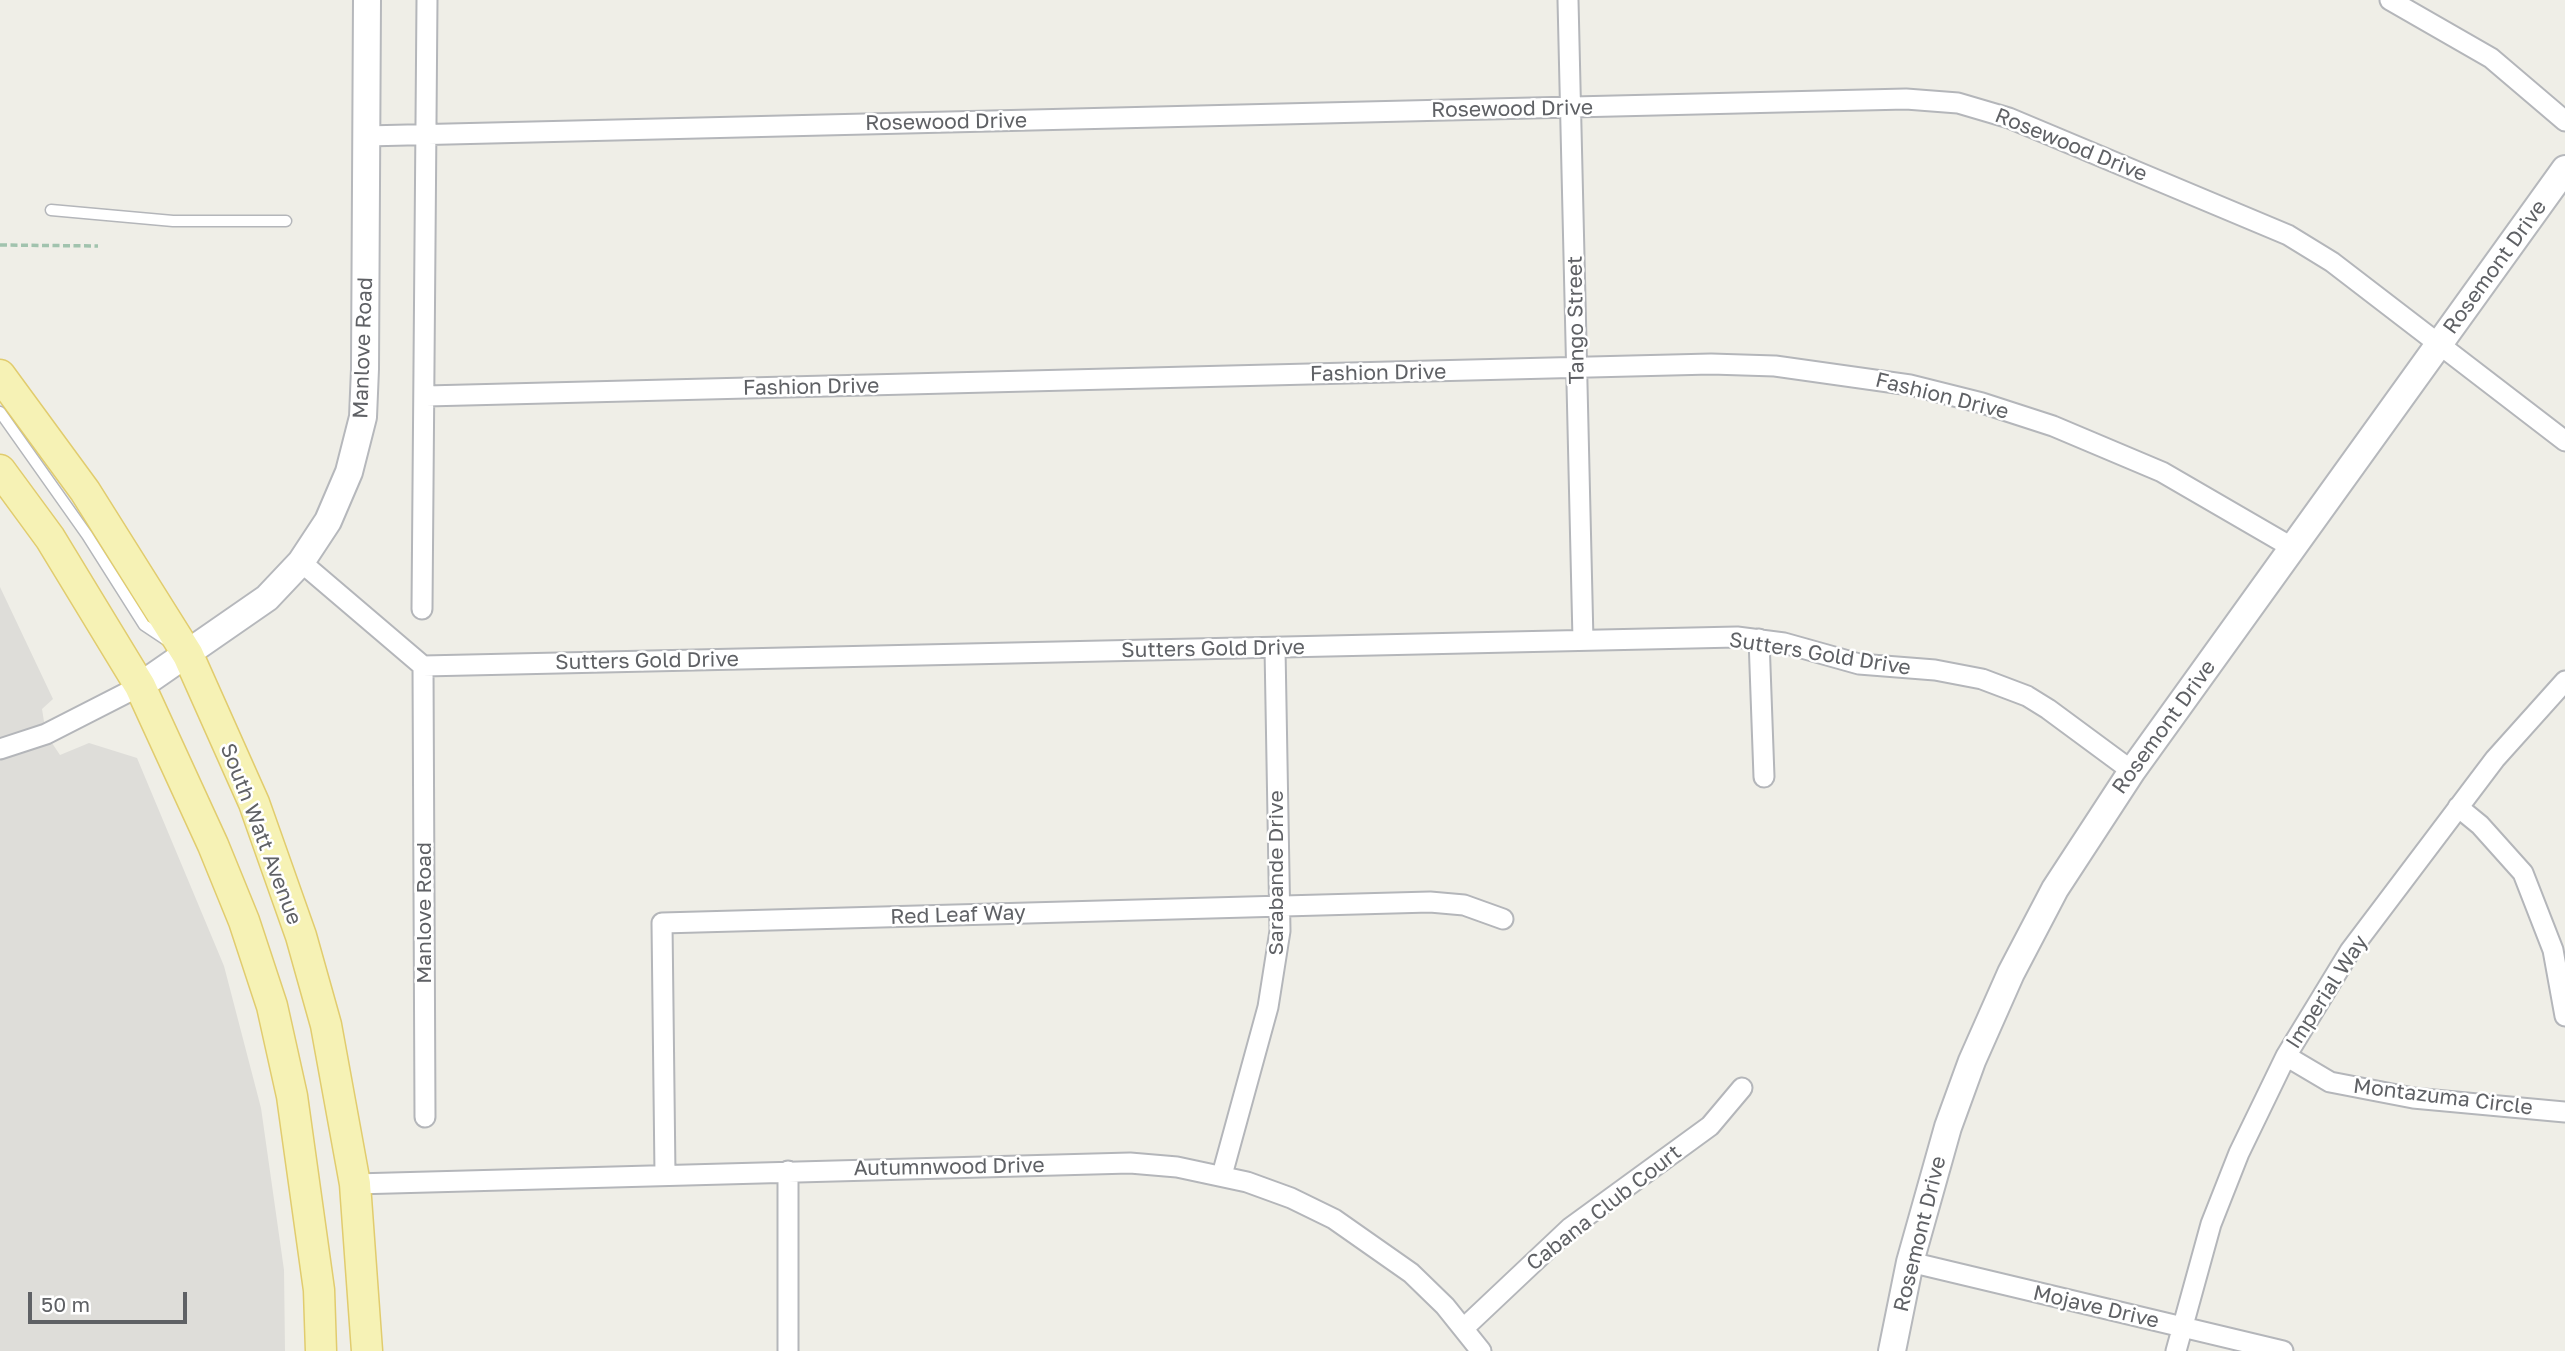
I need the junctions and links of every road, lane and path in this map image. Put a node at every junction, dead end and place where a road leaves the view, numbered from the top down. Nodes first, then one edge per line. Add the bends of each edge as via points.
1 (367, 0) edge
2 (427, 0) edge
3 (1569, 0) edge
4 (2390, 0) edge
5 (1571, 107) junction
6 (2565, 121) edge
7 (424, 135) junction
8 (366, 136) junction
9 (2565, 169) edge
10 (51, 210) dead end
11 (286, 221) dead end
12 (0, 245) edge
13 (98, 246) dead end
14 (2440, 344) junction
15 (1577, 368) junction
16 (0, 375) edge
17 (426, 396) junction
18 (0, 412) edge
19 (2565, 441) edge
20 (0, 470) edge
21 (2292, 548) junction
22 (301, 562) junction
23 (422, 609) dead end
24 (1759, 639) junction
25 (1583, 640) junction
26 (1275, 648) junction
27 (188, 655) junction
28 (424, 666) junction
29 (2565, 681) edge
30 (140, 686) junction
31 (0, 749) edge
32 (2132, 771) junction
33 (1764, 777) dead end
34 (2458, 807) junction
35 (1280, 906) junction
36 (1503, 919) dead end
37 (2565, 1016) edge
38 (2286, 1056) junction
39 (1742, 1088) dead end
40 (2565, 1112) edge
41 (425, 1117) dead end
42 (788, 1171) junction
43 (665, 1175) junction
44 (1222, 1175) junction
45 (355, 1184) junction
46 (1910, 1262) junction
47 (2182, 1327) junction
48 (1464, 1328) junction
49 (321, 1351) edge
50 (367, 1351) edge
51 (788, 1351) edge
52 (1481, 1351) edge
53 (1892, 1351) edge
54 (2176, 1351) edge
55 (2283, 1351) edge

1 - 8 street, Manlove Road
2 - 7 street
3 - 5 street, Tango Street
4 - 6 street via 2491,58
5 - 7 street, Rosewood Drive
5 - 14 street, Rosewood Drive via 1932,99 1984,109 2288,235 2332,262
5 - 15 street, Tango Street
7 - 8 street, Rosewood Drive
7 - 17 street
8 - 22 street, Manlove Road via 363,417 344,484 328,521
9 - 14 street, Rosemont Drive
10 - 11 lane via 173,221
12 - 13 path
14 - 19 street, Rosewood Drive
14 - 21 street, Rosemont Drive
15 - 17 street, Fashion Drive
15 - 21 street, Fashion Drive via 1775,366 1898,383 1982,403 2053,426 2152,468
15 - 25 street, Tango Street
16 - 27 main road, South Watt Avenue via 85,491
17 - 23 street
18 - 27 lane via 88,535 144,625
20 - 30 main road via 50,538
21 - 32 street, Rosemont Drive
22 - 27 street, Manlove Road via 267,598
22 - 28 street
24 - 25 street, Sutters Gold Drive
24 - 32 street, Sutters Gold Drive via 1859,664 1958,673 2005,686 2048,709
24 - 33 street
25 - 26 street, Sutters Gold Drive
26 - 28 street, Sutters Gold Drive
26 - 35 street, Sarabande Drive
27 - 30 street, Manlove Road
27 - 45 main road, South Watt Avenue via 254,803 301,936 326,1025
28 - 41 street, Manlove Road
29 - 34 street, Imperial Way via 2537,708
30 - 31 street via 46,734
30 - 49 main road via 214,845 272,1006 309,1200
32 - 46 street, Rosemont Drive via 2055,889 2011,973 1948,1128
34 - 37 street via 2524,873 2553,950
34 - 38 street, Imperial Way via 2350,951
35 - 36 street, Red Leaf Way via 1430,902 1464,905
35 - 43 street, Red Leaf Way via 662,923
35 - 44 street, Sarabande Drive via 1274,982
38 - 40 street, Montazuma Circle via 2330,1082 2413,1098
38 - 47 street, Imperial Way via 2211,1224
39 - 48 street, Cabana Club Court via 1710,1126 1570,1228
42 - 43 street, Autumnwood Drive
42 - 44 street, Autumnwood Drive via 1130,1163
42 - 51 street
43 - 45 street, Autumnwood Drive
44 - 48 street, Autumnwood Drive via 1291,1198 1364,1238 1411,1273
45 - 50 main road, South Watt Avenue
46 - 47 street, Mojave Drive
46 - 53 street, Rosemont Drive
47 - 54 street, Imperial Way
47 - 55 street, Mojave Drive
48 - 52 street, Autumnwood Drive

